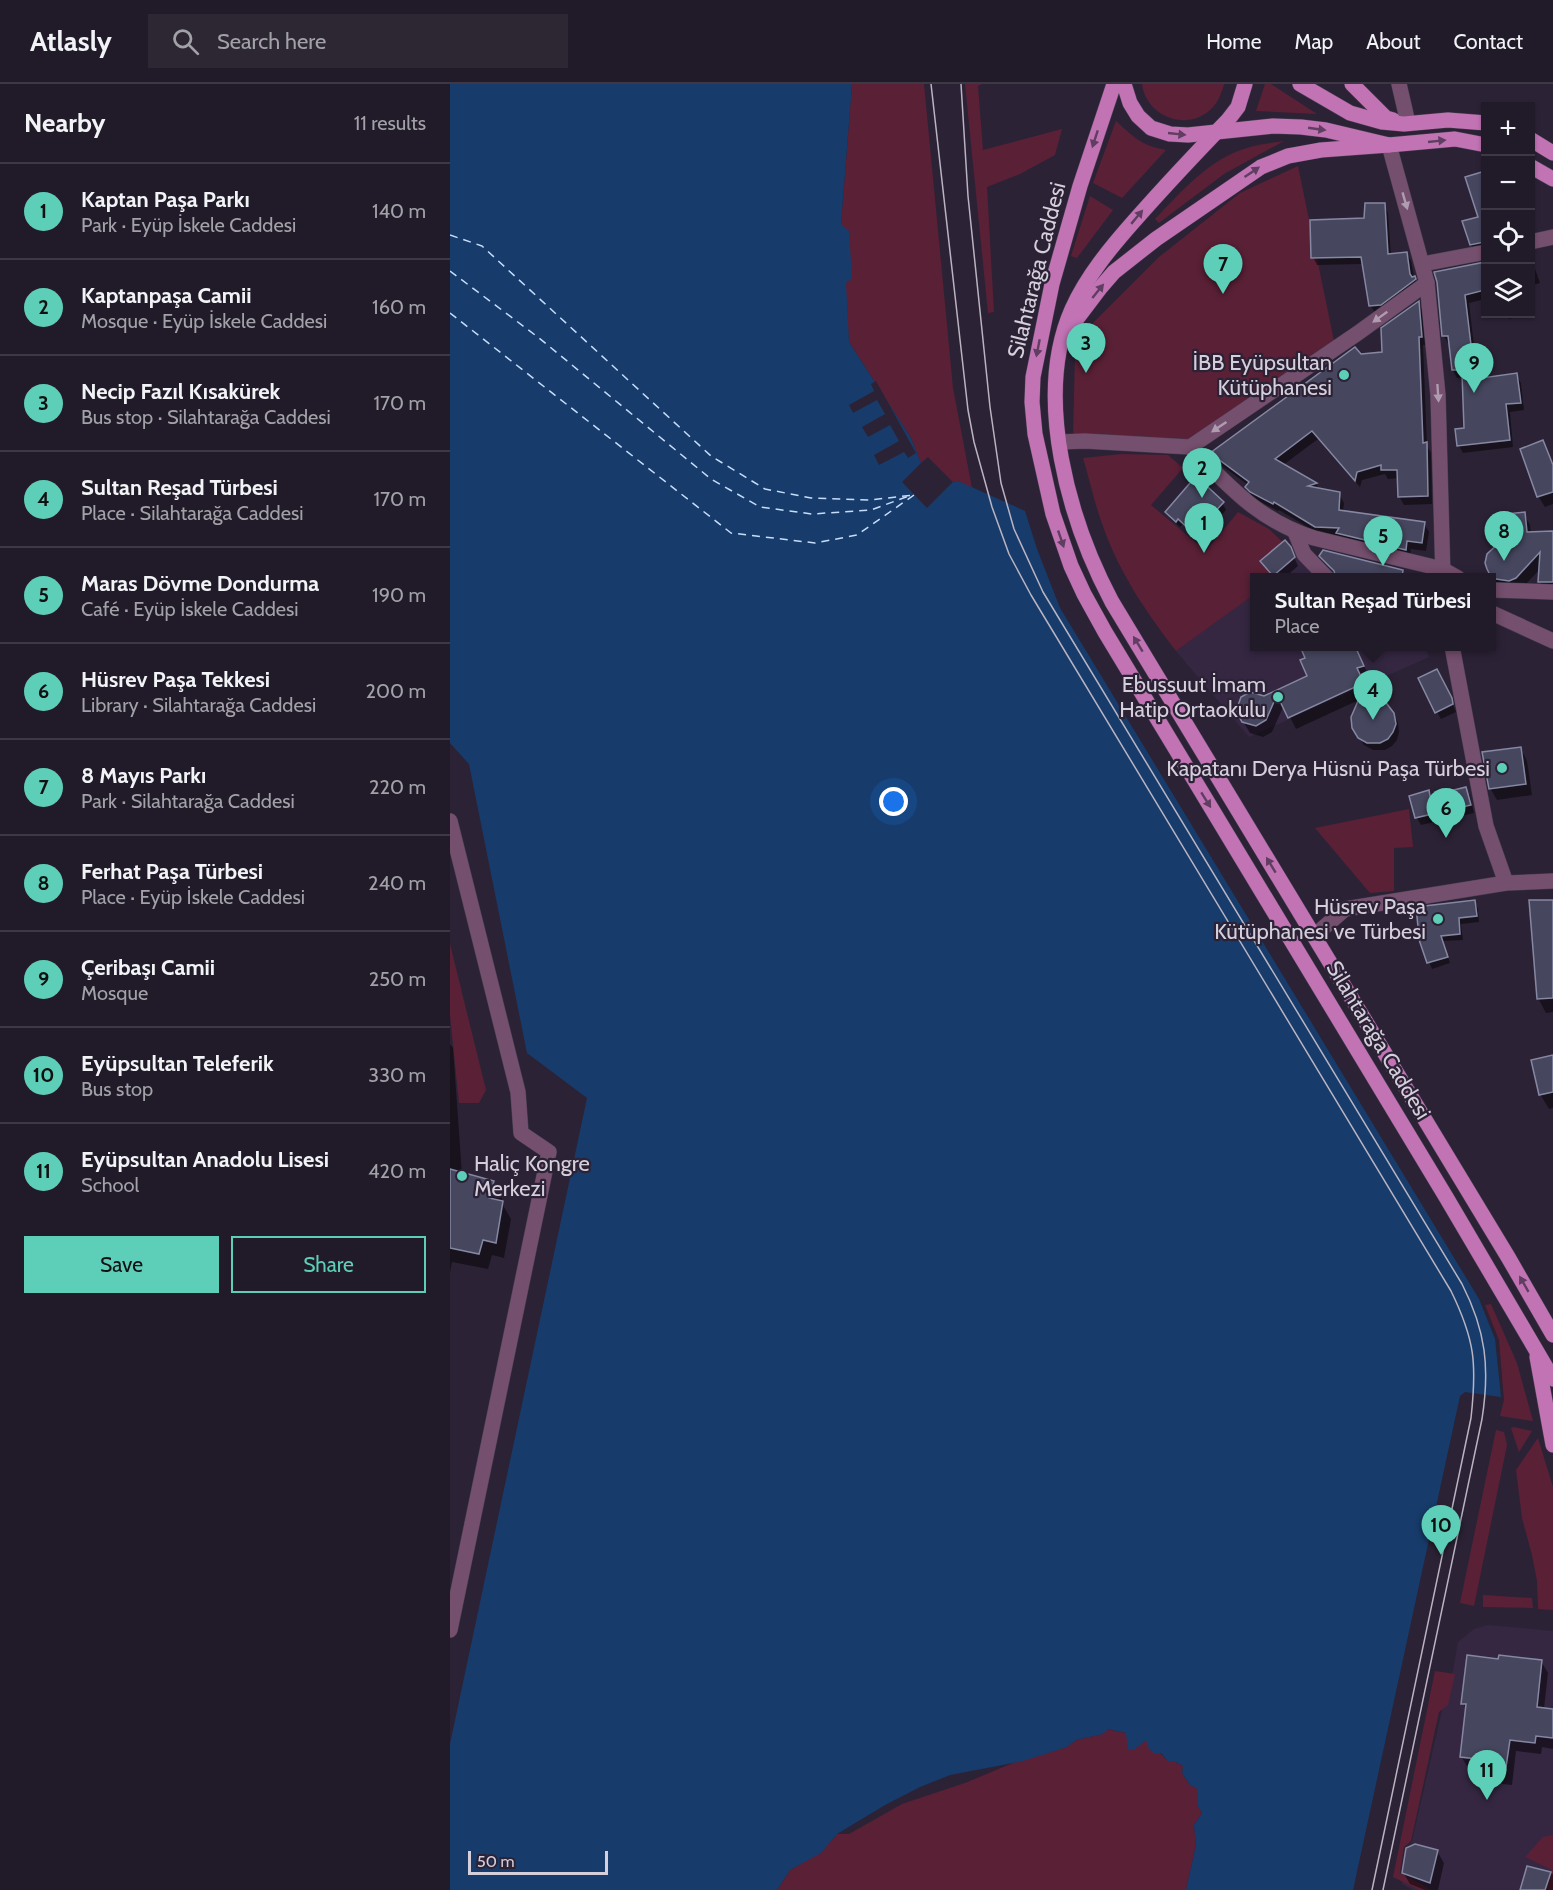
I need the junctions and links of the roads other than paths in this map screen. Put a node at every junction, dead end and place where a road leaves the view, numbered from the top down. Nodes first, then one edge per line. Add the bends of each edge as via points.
1 (1114, 84) edge
2 (1124, 84) edge
3 (1245, 84) edge
4 (1300, 84) edge
5 (1352, 84) edge
6 (1399, 84) edge
7 (1481, 123) edge
8 (1406, 124) junction
9 (1217, 131) junction
10 (1535, 143) edge
11 (1481, 144) edge
12 (1389, 145) junction
13 (1553, 153) edge
14 (1535, 168) edge
15 (1553, 179) edge
16 (1553, 237) edge
17 (1535, 241) edge
18 (1481, 253) edge
19 (1423, 264) junction
20 (1427, 283) junction
21 (1063, 337) junction
22 (1059, 442) junction
23 (1190, 447) junction
24 (1295, 532) junction
25 (1322, 573) edge
26 (1443, 573) edge
27 (1496, 590) edge
28 (1553, 591) edge
29 (1496, 615) edge
30 (1553, 641) edge
31 (1453, 651) edge
32 (450, 821) edge
33 (1553, 880) edge
34 (1506, 883) junction
35 (1314, 936) junction
36 (1553, 1335) edge
37 (1536, 1348) junction
38 (1553, 1379) edge
39 (1553, 1445) edge
40 (450, 1630) edge

1 -> 37 main road, Silahtarağa Caddesi via 1052,284 1033,377 1035,434 1056,523 1075,575 1105,632
2 -> 9 main road via 1130,104 1151,128 1179,135
3 - 9 main road, Silahtarağa Caddesi via 1238,107
4 - 8 main road via 1350,113
5 - 8 main road via 1386,118
6 - 8 street
7 - 8 main road via 1448,120
9 -> 12 main road via 1301,127
21 -> 9 main road, Silahtarağa Caddesi via 1076,301 1105,255
10 - 13 main road
12 -> 11 main road via 1455,139
12 -> 19 street
21 -> 12 main road via 1114,272 1261,167 1288,156 1321,150
14 - 15 main road
16 - 17 street
18 - 19 street
19 - 20 street
20 -> 23 street
20 -> 26 street via 1438,395
21 - 22 main road, Silahtarağa Caddesi via 1055,398
22 - 23 street
35 -> 22 main road, Silahtarağa Caddesi via 1104,587 1073,504
23 - 24 street via 1239,496
24 - 25 street via 1304,554
24 - 26 street
27 - 28 street
29 - 30 street
31 - 34 street via 1486,826
32 - 40 street via 519,1092 521,1133 549,1152
33 - 34 street
34 - 35 street via 1345,909
36 -> 35 main road, Silahtarağa Caddesi
37 - 38 main road, Silahtarağa Caddesi
37 - 39 main road

